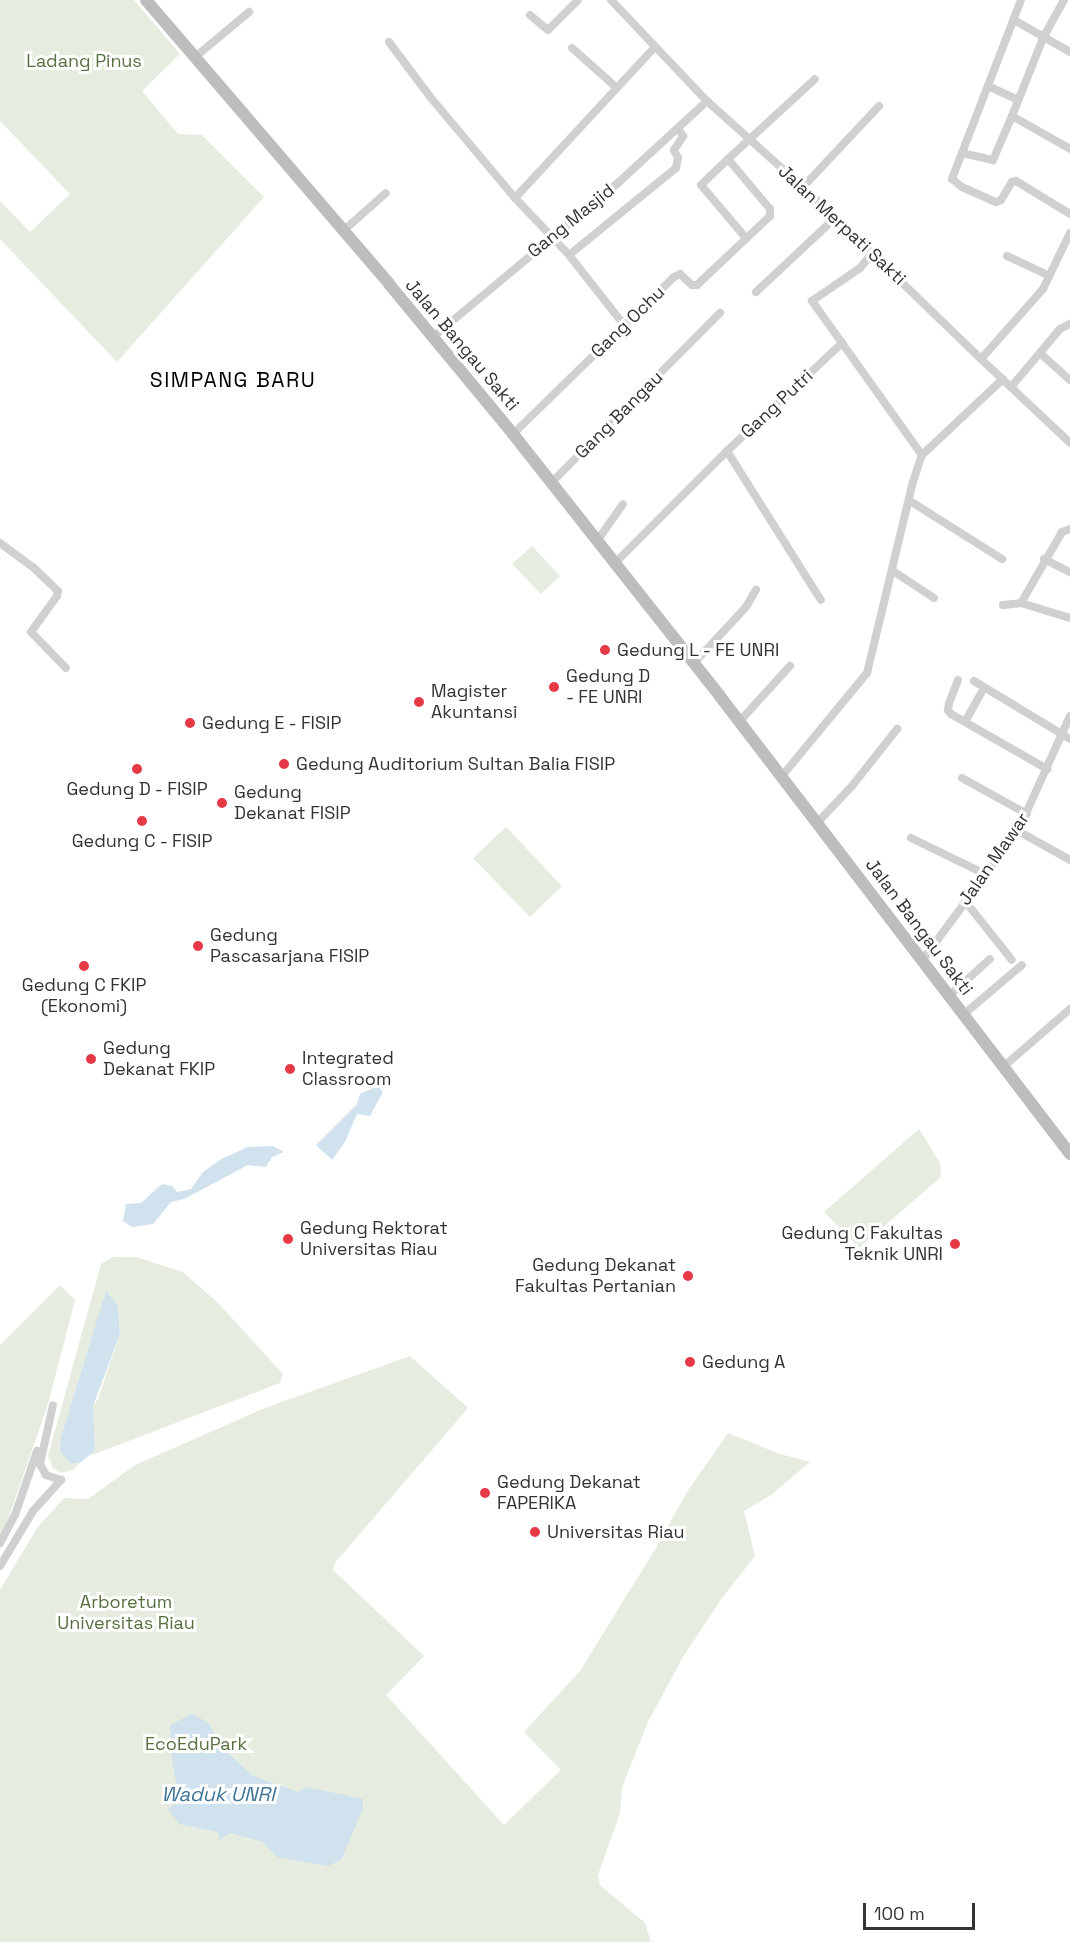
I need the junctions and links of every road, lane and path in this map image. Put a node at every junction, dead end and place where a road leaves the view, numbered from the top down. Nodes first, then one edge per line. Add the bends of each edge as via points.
1 (146, 0) edge
2 (578, 0) edge
3 (611, 0) edge
4 (1021, 0) edge
5 (1064, 0) edge
6 (249, 12) dead end
7 (530, 15) dead end
8 (1014, 20) junction
9 (1043, 38) junction
10 (389, 42) dead end
11 (655, 47) junction
12 (572, 48) dead end
13 (1070, 52) edge
14 (194, 58) junction
15 (815, 79) dead end
16 (988, 86) junction
17 (616, 87) junction
18 (1018, 100) junction
19 (707, 101) junction
20 (879, 106) dead end
21 (1012, 116) junction
22 (679, 130) junction
23 (749, 140) junction
24 (1070, 149) edge
25 (962, 153) junction
26 (728, 159) junction
27 (802, 187) junction
28 (386, 193) dead end
29 (515, 198) junction
30 (1070, 214) edge
31 (835, 218) junction
32 (343, 231) junction
33 (1070, 233) edge
34 (551, 236) junction
35 (746, 238) junction
36 (872, 253) junction
37 (568, 255) junction
38 (1007, 256) dead end
39 (1050, 276) junction
40 (756, 292) dead end
41 (720, 313) dead end
42 (1070, 324) edge
43 (624, 325) junction
44 (433, 337) junction
45 (842, 343) junction
46 (1040, 353) junction
47 (981, 359) junction
48 (1003, 379) junction
49 (1070, 380) edge
50 (1011, 387) junction
51 (513, 434) junction
52 (1070, 443) edge
53 (727, 451) junction
54 (922, 455) junction
55 (551, 483) junction
56 (910, 501) junction
57 (623, 504) dead end
58 (1070, 529) edge
59 (597, 541) junction
60 (0, 543) edge
61 (1044, 559) junction
62 (1002, 560) dead end
63 (614, 564) junction
64 (893, 570) junction
65 (1070, 572) edge
66 (756, 590) dead end
67 (934, 598) dead end
68 (821, 600) dead end
69 (1021, 603) junction
70 (1003, 605) dead end
71 (1070, 618) edge
72 (694, 663) junction
73 (790, 666) dead end
74 (66, 668) dead end
75 (958, 680) dead end
76 (974, 681) dead end
77 (981, 693) dead end
78 (1070, 716) edge
79 (739, 722) junction
80 (965, 722) junction
81 (897, 729) dead end
82 (1062, 734) junction
83 (1070, 739) edge
84 (1047, 769) junction
85 (782, 776) junction
86 (962, 778) dead end
87 (1027, 814) junction
88 (817, 823) junction
89 (1018, 831) junction
90 (911, 838) dead end
91 (1070, 860) edge
92 (984, 874) junction
93 (965, 901) junction
94 (990, 959) dead end
95 (1012, 960) dead end
96 (921, 962) junction
97 (1022, 965) dead end
98 (949, 996) junction
99 (1070, 1009) edge
100 (963, 1016) junction
101 (1003, 1067) junction
102 (1069, 1152) edge
103 (0, 1543) edge
104 (0, 1566) edge

1 - 14 street, Jalan Bangau Sakti
2 - 7 street via 548,30
3 - 11 street, Jalan Merpati Sakti
4 - 8 street
5 - 9 street
6 - 14 street
8 - 9 street
8 - 16 street
9 - 13 street
9 - 18 street
10 - 29 street via 430,98
11 - 17 street
11 - 19 street, Jalan Merpati Sakti
12 - 17 street
14 - 32 street, Jalan Bangau Sakti
15 - 23 street
16 - 18 street
16 - 25 street
17 - 29 street
18 - 21 street
19 - 22 street, Gang Masjid
19 - 23 street, Jalan Merpati Sakti
20 - 27 street
21 - 24 street
21 - 25 street via 993,160
22 - 34 street, Gang Masjid
22 - 37 street via 683,136 674,150 678,158 676,168
23 - 26 street
23 - 27 street, Jalan Merpati Sakti
25 - 30 street via 952,179 962,187 996,202 1016,181
26 - 35 street via 771,213
26 - 35 street via 701,185
27 - 31 street, Jalan Merpati Sakti
28 - 32 street
29 - 34 street
31 - 36 street, Jalan Merpati Sakti
31 - 40 street
32 - 44 street, Jalan Bangau Sakti
33 - 39 street
34 - 37 street
34 - 44 street, Gang Masjid
35 - 43 street, Gang Ochu via 697,285 680,274 674,277
36 - 45 street via 860,268 812,301
36 - 47 street, Jalan Merpati Sakti
37 - 43 street
38 - 39 street
39 - 47 street via 1032,303
41 - 55 street, Gang Bangau
42 - 46 street via 1060,329
43 - 51 street, Gang Ochu
44 - 51 street, Jalan Bangau Sakti
45 - 53 street, Gang Putri
45 - 54 street
46 - 49 street
46 - 50 street
47 - 48 street
48 - 50 street
48 - 54 street
50 - 52 street
51 - 55 street, Jalan Bangau Sakti
53 - 63 street, Gang Putri
53 - 68 street
54 - 56 street
55 - 59 street, Jalan Bangau Sakti
56 - 62 street
56 - 64 street
57 - 59 street
58 - 61 street via 1063,530
59 - 63 street, Jalan Bangau Sakti
60 - 74 street via 58,591 31,632
61 - 65 street
61 - 69 street
63 - 72 street, Jalan Bangau Sakti
64 - 67 street
64 - 85 street via 867,673
66 - 72 street via 746,607
69 - 70 street
69 - 71 street
72 - 79 street, Jalan Bangau Sakti
73 - 79 street
75 - 80 street via 948,710
76 - 82 street
77 - 80 street
78 - 82 street, Jalan Mawar
79 - 85 street, Jalan Bangau Sakti
80 - 84 street
81 - 88 street
82 - 83 street
82 - 84 street, Jalan Mawar
84 - 87 street, Jalan Mawar
85 - 88 street, Jalan Bangau Sakti
86 - 87 street
87 - 89 street, Jalan Mawar
88 - 96 street, Jalan Bangau Sakti
89 - 91 street
89 - 92 street, Jalan Mawar
90 - 92 street
92 - 93 street, Jalan Mawar
93 - 95 street
93 - 96 street, Jalan Mawar
94 - 98 street
96 - 98 street, Jalan Bangau Sakti
97 - 100 street
98 - 100 street, Jalan Bangau Sakti
99 - 101 street
100 - 101 street, Jalan Bangau Sakti
101 - 102 street, Jalan Bangau Sakti
103 - 104 street via 15,1515 53,1405 40,1464 46,1475 61,1480 33,1511

